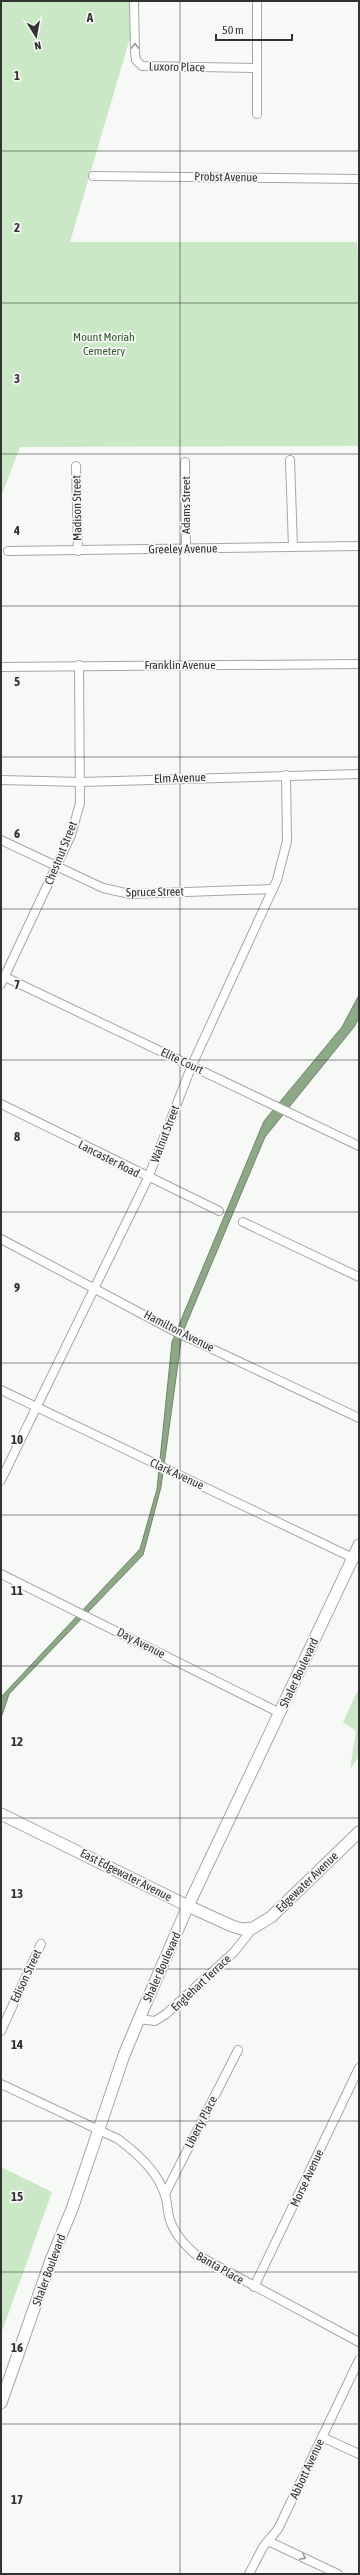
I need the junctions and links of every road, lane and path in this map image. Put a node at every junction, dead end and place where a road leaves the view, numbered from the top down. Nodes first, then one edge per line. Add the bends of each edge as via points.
1 (134, 1) edge
2 (257, 1) edge
3 (256, 68) junction
4 (257, 114) dead end
5 (93, 176) dead end
6 (359, 179) edge
7 (290, 460) dead end
8 (185, 462) dead end
9 (76, 466) dead end
10 (359, 546) edge
11 (293, 547) junction
12 (186, 549) junction
13 (8, 551) dead end
14 (78, 551) junction
15 (359, 664) edge
16 (79, 665) junction
17 (1, 667) edge
18 (359, 774) edge
19 (286, 775) junction
20 (1, 780) edge
21 (82, 782) junction
22 (1, 840) edge
23 (57, 867) junction
24 (273, 889) junction
25 (3, 981) edge
26 (192, 1065) junction
27 (1, 1104) edge
28 (359, 1146) edge
29 (148, 1178) junction
30 (219, 1211) dead end
31 (243, 1222) dead end
32 (1, 1239) edge
33 (359, 1277) edge
34 (95, 1287) junction
35 (1, 1390) edge
36 (36, 1407) junction
37 (359, 1418) edge
38 (1, 1480) edge
39 (359, 1545) edge
40 (352, 1558) junction
41 (1, 1574) edge
42 (280, 1713) junction
43 (1, 1814) edge
44 (359, 1832) edge
45 (188, 1906) junction
46 (252, 1928) junction
47 (41, 1944) dead end
48 (139, 2019) junction
49 (1, 2031) edge
50 (238, 2050) dead end
51 (359, 2068) edge
52 (1, 2084) edge
53 (99, 2130) junction
54 (165, 2194) junction
55 (254, 2287) junction
56 (359, 2342) edge
57 (359, 2360) edge
58 (1, 2403) edge
59 (322, 2437) junction
60 (359, 2454) edge
61 (268, 2541) junction
62 (249, 2574) edge
63 (338, 2574) edge

3 -> 1 street, Luxoro Place via 142,66 136,60 135,52
2 - 3 street
3 - 4 street
5 - 6 street, Probst Avenue
7 - 11 street
8 - 12 street, Adams Street
9 - 14 street, Madison Street
10 - 11 street, Greeley Avenue
11 - 12 street, Greeley Avenue
12 - 14 street, Greeley Avenue
13 - 14 street, Greeley Avenue
15 - 16 street, Franklin Avenue
16 - 17 street, Franklin Avenue
16 - 21 street, Chestnut Street
18 - 19 street, Elm Avenue
19 - 21 street, Elm Avenue
19 - 24 street, Walnut Street via 287,840
20 - 21 street, Elm Avenue
21 - 23 street, Chestnut Street via 80,803 71,835
22 - 23 street, Spruce Street
23 - 24 street, Spruce Street via 103,888 130,894
23 - 25 street, Chestnut Street
24 - 26 street, Walnut Street
25 - 26 street, Elite Court
26 - 28 street, Elite Court
26 - 29 street, Walnut Street
27 - 29 street, Lancaster Road
29 - 30 street, Lancaster Road
29 - 34 street, Walnut Street
31 - 33 street
32 - 34 street, Hamilton Avenue
34 - 36 street, Walnut Street
34 - 37 street, Hamilton Avenue via 179,1333
35 - 36 street, Clark Avenue
36 - 38 street, Walnut Street
36 - 40 street, Clark Avenue
39 - 40 street, Shaler Boulevard
40 - 42 street, Shaler Boulevard
41 - 42 street, Day Avenue
42 - 45 street, Shaler Boulevard
43 - 45 street, East Edgewater Avenue
44 - 46 street, Edgewater Avenue via 271,1917
45 - 46 street, East Edgewater Avenue via 232,1926
45 - 48 street, Shaler Boulevard
46 - 48 street, Englehart Terrace via 238,1948 166,2014 155,2021
47 - 49 street, Edison Street
48 - 53 street, Shaler Boulevard
50 - 54 street, Liberty Place
51 - 55 street, Morse Avenue
52 - 53 street, Banta Place
53 - 54 street, Banta Place via 118,2139 143,2159
53 - 58 street, Shaler Boulevard
54 - 55 street, Banta Place via 170,2220 186,2245 209,2264
55 - 56 street, Banta Place
57 - 59 street, Abbott Avenue
59 - 60 street
59 - 61 street, Abbott Avenue via 278,2529
61 - 62 street, Abbott Avenue
61 -> 63 street

